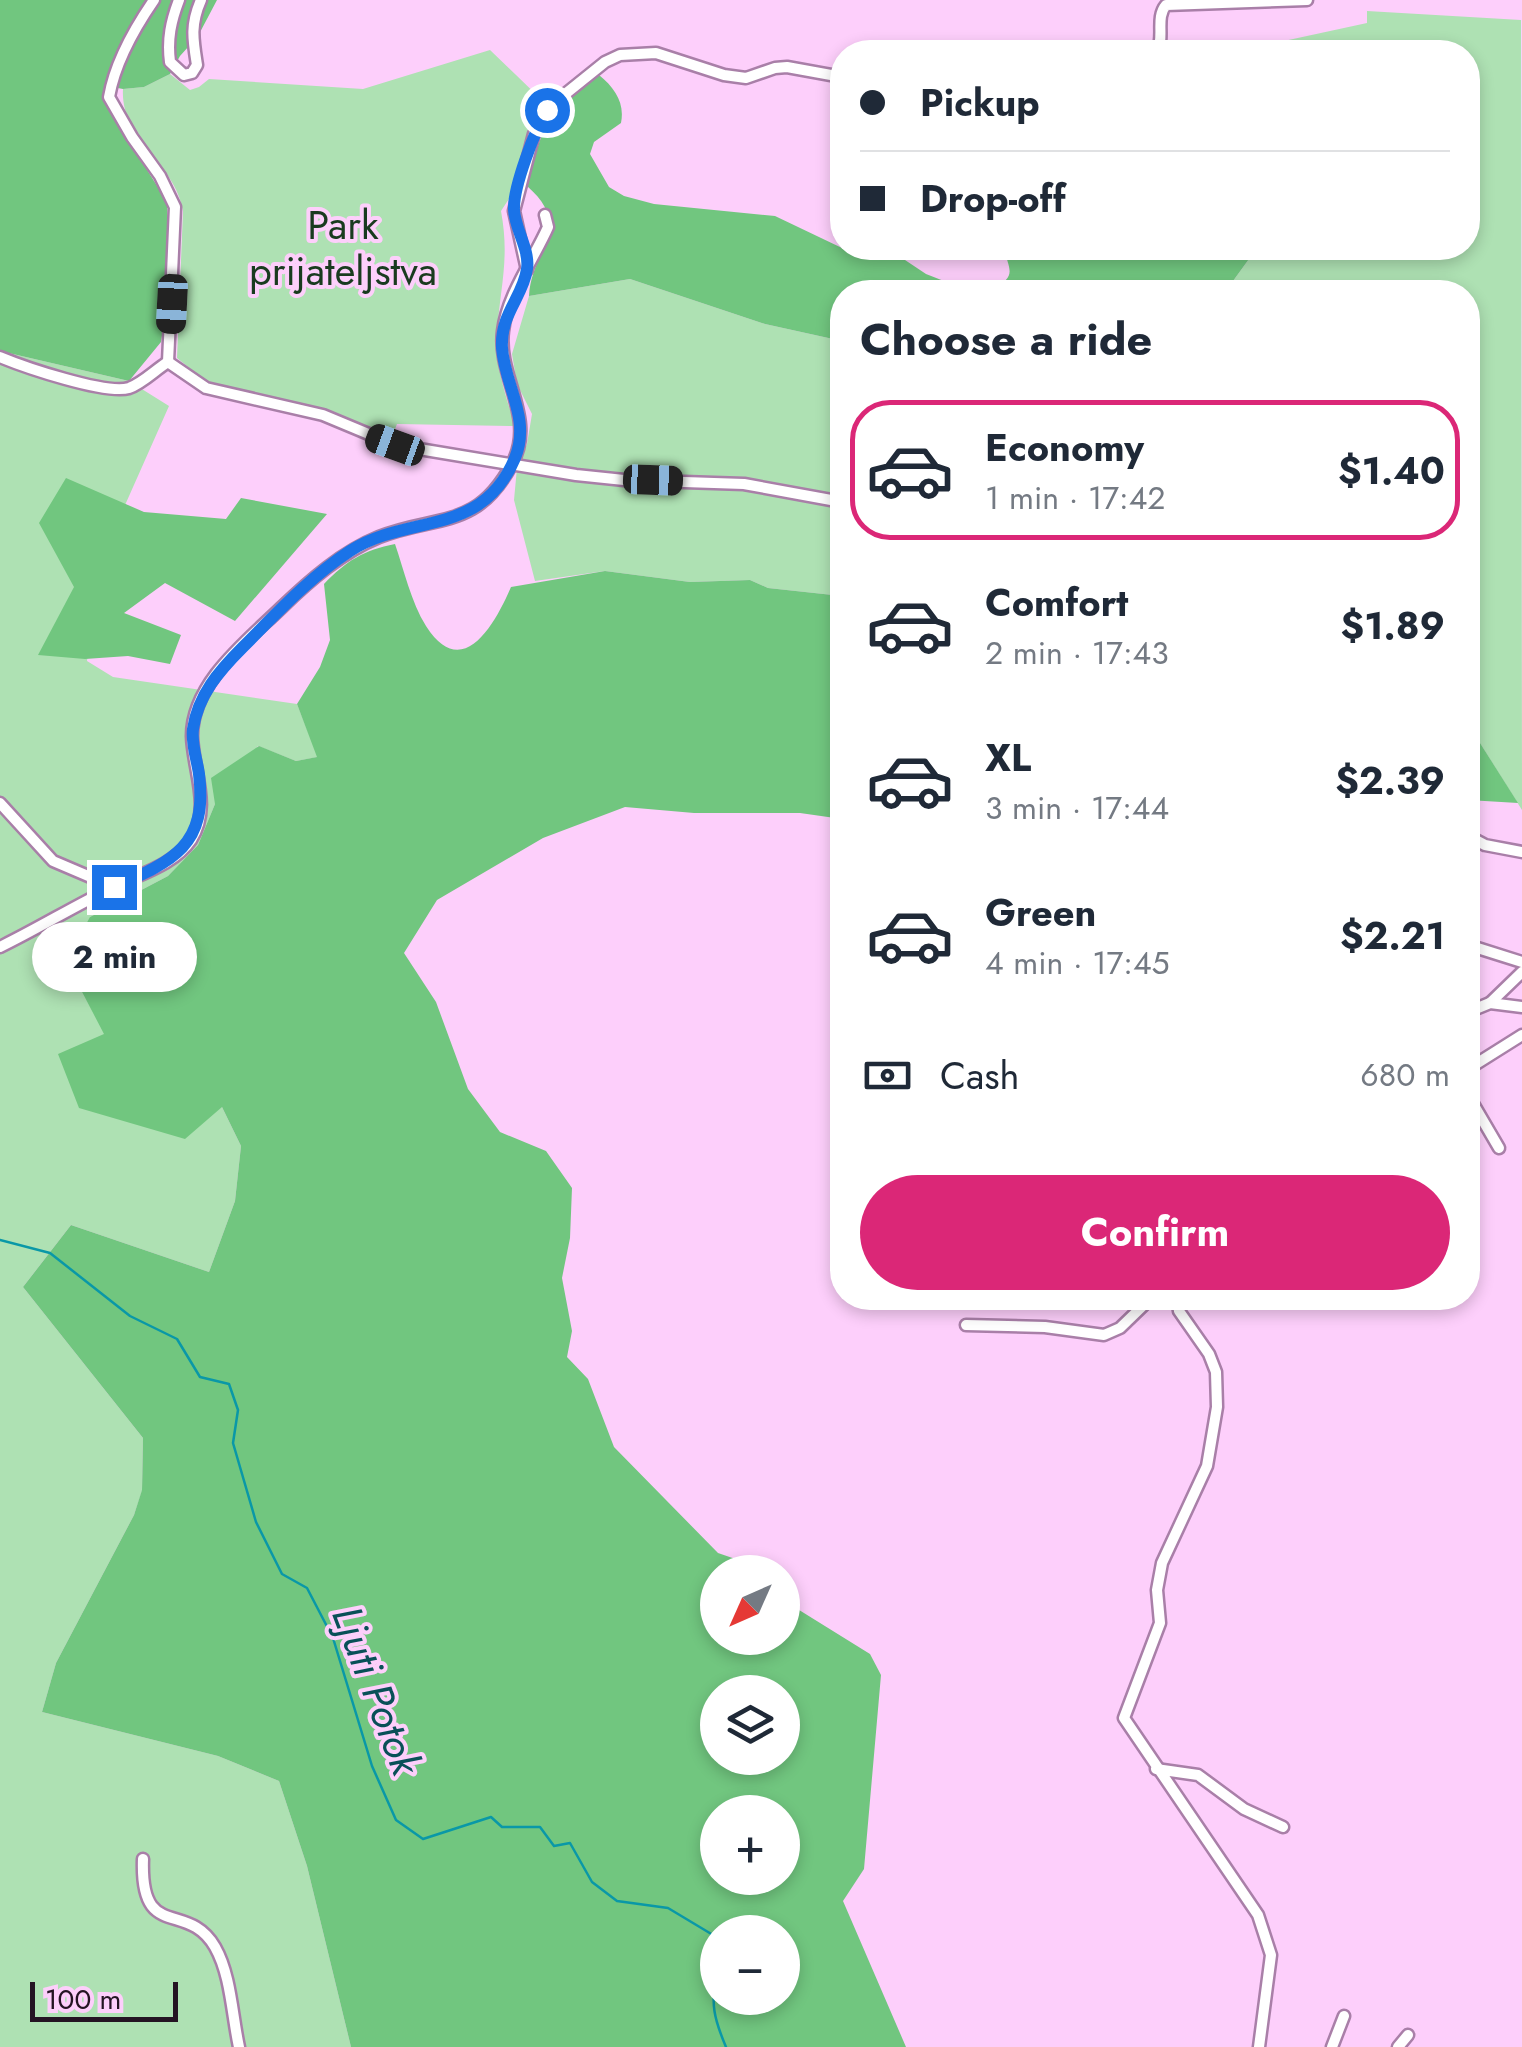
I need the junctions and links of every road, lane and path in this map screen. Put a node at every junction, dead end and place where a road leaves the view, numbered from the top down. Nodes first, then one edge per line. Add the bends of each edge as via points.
1 (154, 0) edge
2 (179, 0) edge
3 (201, 0) edge
4 (1308, 0) edge
5 (1161, 40) edge
6 (830, 75) edge
7 (546, 215) dead end
8 (527, 270) junction
9 (0, 357) edge
10 (168, 362) junction
11 (513, 463) junction
12 (830, 500) edge
13 (0, 802) edge
14 (1480, 841) edge
15 (1522, 852) edge
16 (114, 887) junction
17 (0, 947) edge
18 (1480, 950) edge
19 (1522, 962) edge
20 (1522, 972) edge
21 (1490, 1002) junction
22 (1480, 1007) edge
23 (1522, 1007) edge
24 (1522, 1036) edge
25 (1480, 1062) edge
26 (1480, 1116) edge
27 (1499, 1148) dead end
28 (1139, 1310) edge
29 (1180, 1310) edge
30 (966, 1325) dead end
31 (1156, 1769) junction
32 (1283, 1828) dead end
33 (143, 1859) dead end
34 (1344, 2016) dead end
35 (1408, 2034) dead end
36 (239, 2047) edge
37 (1259, 2047) edge
38 (1332, 2047) edge
39 (1398, 2047) edge

1 - 10 street via 124,52 109,97 175,207
2 - 3 street via 168,48 170,62 184,74 196,66 191,37
4 - 5 street via 1166,5
6 - 8 street via 787,67 746,78 656,53 605,62 554,103 534,134 514,211
7 - 8 street via 548,227
8 - 11 street via 503,328 522,424
9 - 10 street via 116,390
10 - 11 street via 206,388 323,415 395,445
11 - 12 street via 624,480 744,484
11 - 16 street via 480,505 454,520 410,526 353,549 221,669 199,704 192,734 199,824 177,855
13 - 16 street via 53,861
14 - 15 street
16 - 17 street
18 - 19 street
20 - 21 street
21 - 22 street
21 - 23 street
24 - 25 street
26 - 27 street
28 - 30 street via 1104,1335
29 - 31 street via 1208,1354 1218,1390 1207,1466 1162,1563 1160,1623 1124,1714
31 - 32 street via 1198,1776
31 - 37 street via 1238,1884 1269,1943
33 - 36 street via 147,1902 158,1914 198,1928 218,1953
34 - 38 street
35 - 39 street

